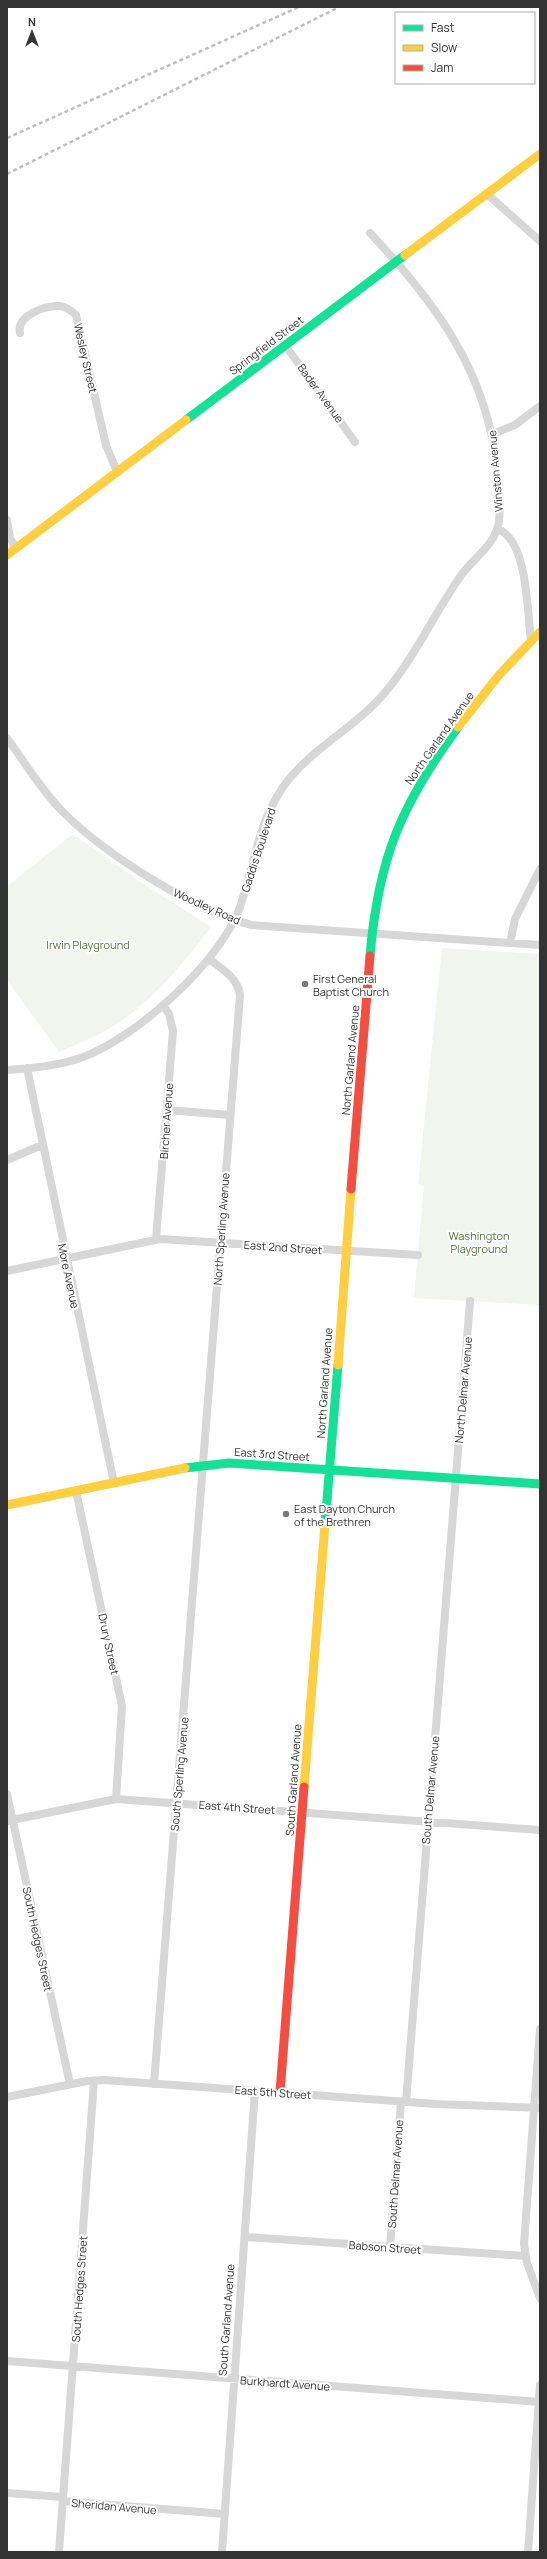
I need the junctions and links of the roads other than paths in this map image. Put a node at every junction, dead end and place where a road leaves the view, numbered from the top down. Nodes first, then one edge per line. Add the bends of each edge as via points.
1 (540, 154) edge
2 (487, 194) junction
3 (370, 233) dead end
4 (540, 242) edge
5 (397, 262) junction
6 (20, 333) dead end
7 (285, 345) junction
8 (540, 406) edge
9 (493, 434) junction
10 (355, 442) dead end
11 (117, 472) junction
12 (7, 520) edge
13 (498, 529) junction
14 (16, 548) junction
15 (7, 555) edge
16 (540, 632) edge
17 (531, 641) junction
18 (7, 738) edge
19 (540, 869) edge
20 (234, 921) junction
21 (372, 934) junction
22 (510, 942) junction
23 (540, 945) edge
24 (208, 958) junction
25 (163, 1005) junction
26 (27, 1068) junction
27 (7, 1070) edge
28 (167, 1110) junction
29 (230, 1114) junction
30 (42, 1145) junction
31 (7, 1160) edge
32 (156, 1239) junction
33 (220, 1242) junction
34 (346, 1250) junction
35 (418, 1256) dead end
36 (65, 1258) junction
37 (7, 1271) edge
38 (470, 1301) dead end
39 (204, 1464) junction
40 (329, 1470) junction
41 (455, 1478) junction
42 (114, 1483) junction
43 (540, 1484) edge
44 (76, 1491) junction
45 (7, 1505) edge
46 (7, 1794) edge
47 (116, 1799) junction
48 (176, 1803) junction
49 (302, 1812) junction
50 (10, 1821) edge
51 (428, 1822) junction
52 (540, 1830) edge
53 (540, 2029) edge
54 (94, 2081) junction
55 (70, 2084) junction
56 (154, 2084) junction
57 (255, 2090) junction
58 (280, 2092) junction
59 (7, 2097) edge
60 (404, 2102) junction
61 (537, 2108) edge
62 (245, 2236) junction
63 (390, 2247) junction
64 (526, 2256) junction
65 (540, 2298) edge
66 (7, 2361) edge
67 (73, 2366) junction
68 (234, 2379) junction
69 (540, 2385) edge
70 (539, 2402) edge
71 (7, 2493) edge
72 (63, 2499) junction
73 (225, 2514) junction
74 (59, 2552) edge
75 (222, 2552) edge
76 (528, 2552) edge

1 - 2 street, Springfield Street
2 - 4 street
2 - 5 street, Springfield Street
3 - 5 street, Winston Avenue
5 - 7 street, Springfield Street
5 - 9 street, Winston Avenue via 436,312 461,350 483,400
6 - 11 street, Wesley Street via 20,324 25,317 52,307 64,307 76,315 106,445
7 - 10 street, Bader Avenue
7 - 11 street, Springfield Street
8 - 9 street via 516,425
9 - 13 street, Winston Avenue via 499,492
11 - 14 street, Springfield Street
12 - 14 street via 10,538
13 - 17 street via 510,537 518,552
13 - 20 street, Gaddis Boulevard via 489,544 464,572 411,657 387,690 302,765 283,786 271,808
14 - 15 street, Springfield Street
16 - 17 street, North Garland Avenue
17 - 21 street, North Garland Avenue via 463,722 418,785 403,813 380,873
18 - 20 street, Woodley Road via 52,799 72,821 108,849 167,888
19 - 22 street via 516,919
20 - 21 street, Woodley Road via 252,925
20 - 24 street, Gaddis Boulevard
21 - 22 street, Woodley Road
21 - 34 street, North Garland Avenue
22 - 23 street, Woodley Road
24 - 25 street, Gaddis Boulevard
24 - 29 street, North Sperling Avenue via 227,972 239,986
25 - 26 street, Gaddis Boulevard via 104,1049 66,1063
25 - 28 street, Bircher Avenue via 170,1014 173,1031
26 - 27 street, Gaddis Boulevard
26 - 30 street, More Avenue
28 - 29 street
28 - 32 street, Bircher Avenue
29 - 33 street, North Sperling Avenue
30 - 31 street
30 - 36 street, More Avenue
32 - 33 street, East 2nd Street
32 - 36 street, East 2nd Street
33 - 34 street, East 2nd Street
33 - 39 street, North Sperling Avenue
34 - 35 street, East 2nd Street
34 - 40 street, North Garland Avenue
36 - 37 street, East 2nd Street
36 - 42 street, More Avenue
38 - 41 street, North Delmar Avenue
39 - 40 street, East 3rd Street via 229,1463
39 - 42 street, East 3rd Street
39 - 48 street, South Sperling Avenue
40 - 41 street, East 3rd Street
40 - 49 street, South Garland Avenue
41 - 43 street, East 3rd Street
41 - 51 street, South Delmar Avenue
42 - 44 street, East 3rd Street
44 - 45 street, East 3rd Street
44 - 47 street, Drury Street via 122,1706
46 - 50 street, South Hedges Street
47 - 48 street, East 4th Street
47 - 50 street, East 4th Street
48 - 49 street, East 4th Street
48 - 56 street, South Sperling Avenue
49 - 51 street, East 4th Street
49 - 58 street, South Garland Avenue
50 - 55 street, South Hedges Street
51 - 52 street, East 4th Street
51 - 60 street, South Delmar Avenue
53 - 61 street
54 - 55 street, East 5th Street
54 - 56 street, East 5th Street
54 - 67 street, South Hedges Street
55 - 59 street, East 5th Street
56 - 57 street, East 5th Street
57 - 58 street, East 5th Street
57 - 62 street, South Garland Avenue
58 - 60 street, East 5th Street
60 - 61 street, East 5th Street
60 - 63 street, South Delmar Avenue
61 - 64 street via 525,2225
62 - 63 street, Babson Street
62 - 68 street, South Garland Avenue
63 - 64 street, Babson Street
64 - 65 street
66 - 67 street, Burkhardt Avenue
67 - 68 street, Burkhardt Avenue
67 - 72 street, South Hedges Street
68 - 70 street, Burkhardt Avenue
68 - 73 street, South Garland Avenue
69 - 70 street
70 - 76 street
71 - 72 street, Sheridan Avenue
72 - 73 street, Sheridan Avenue
72 - 74 street, South Hedges Street
73 - 75 street, South Garland Avenue

